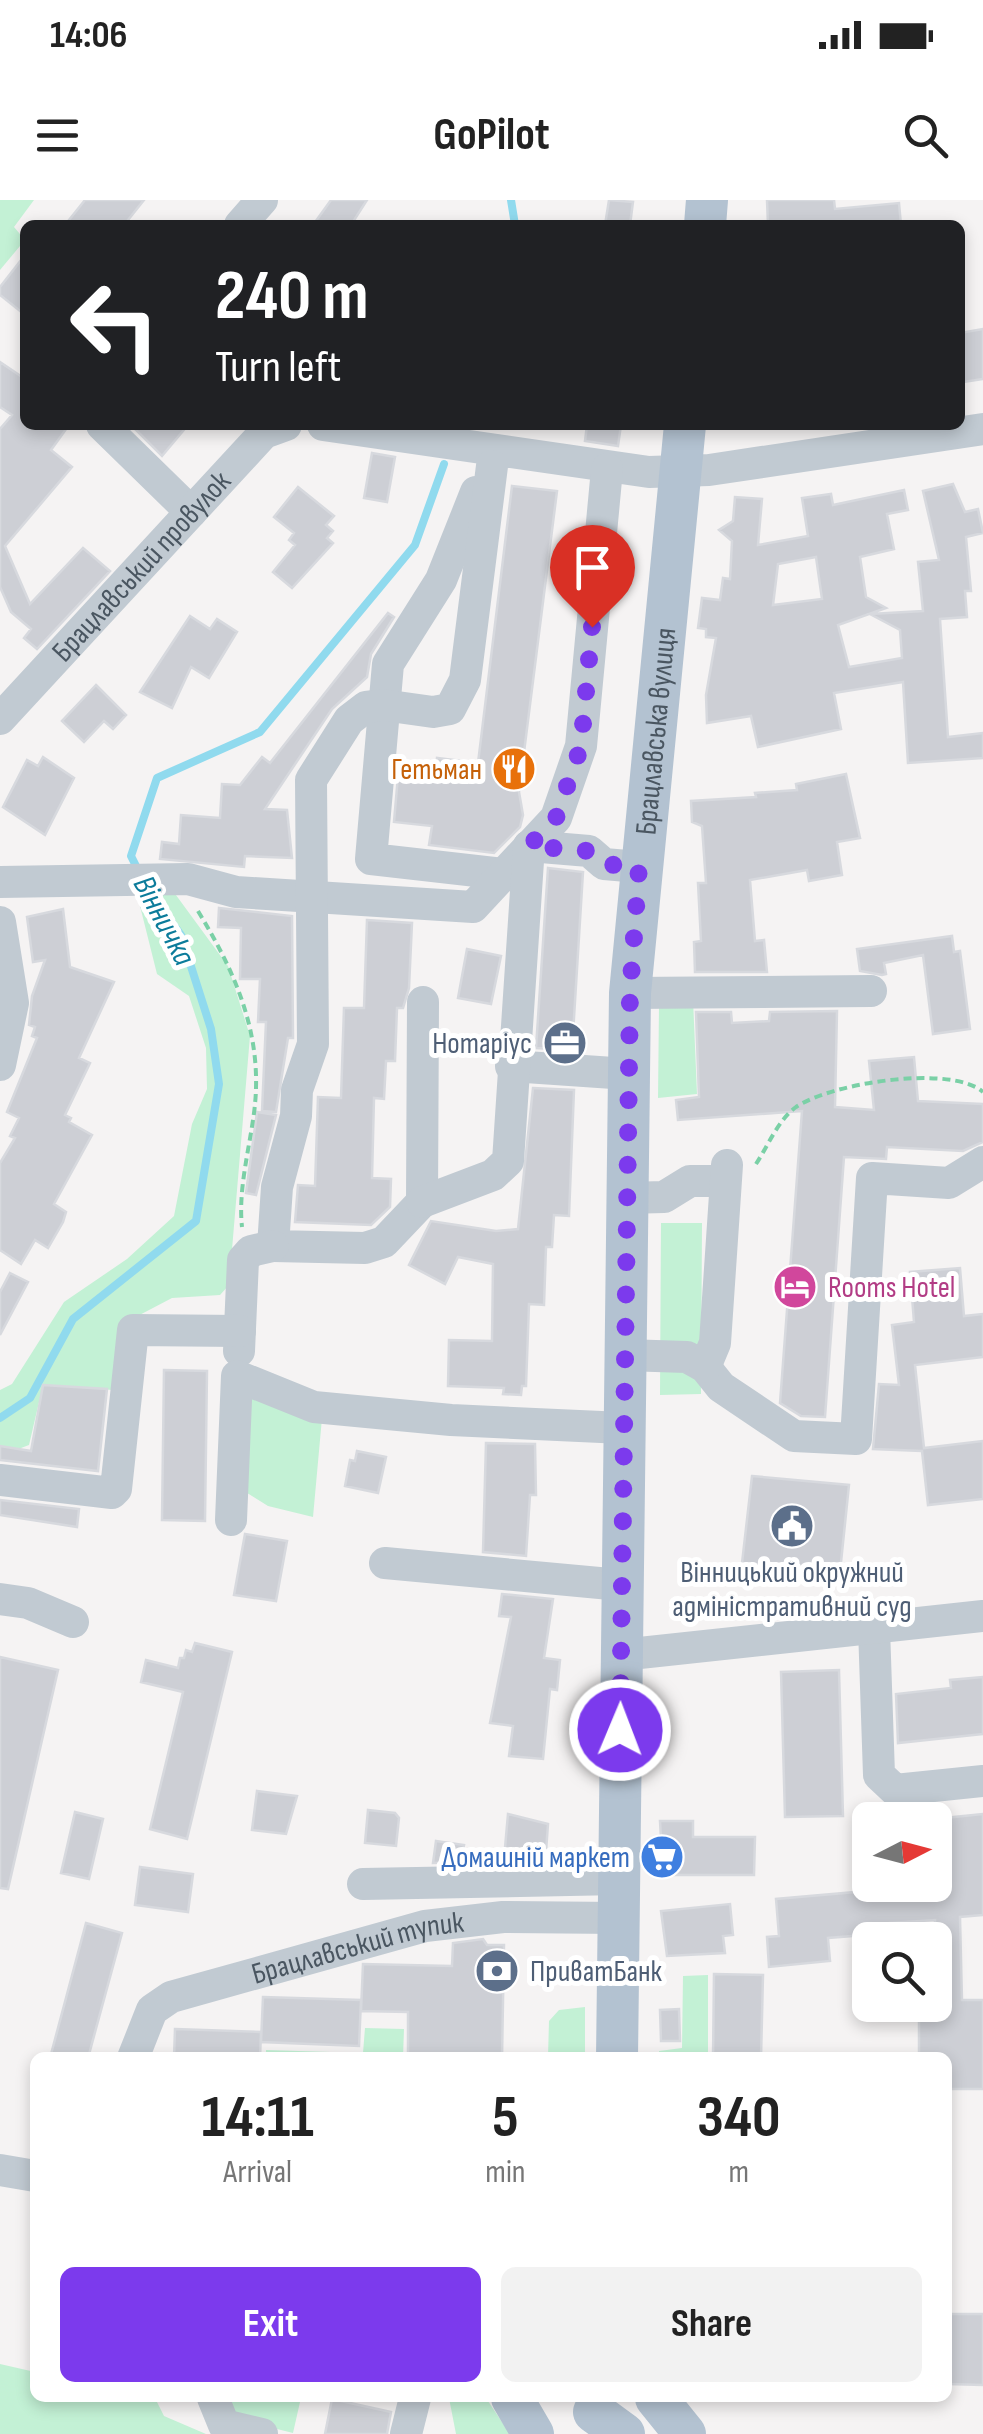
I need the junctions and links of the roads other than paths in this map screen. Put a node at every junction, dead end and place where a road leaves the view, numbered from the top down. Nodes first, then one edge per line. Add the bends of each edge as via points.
1 (262, 200) edge
2 (244, 220) edge
3 (983, 429) edge
4 (107, 430) edge
5 (272, 430) edge
6 (349, 430) edge
7 (684, 430) edge
8 (502, 460) junction
9 (607, 470) junction
10 (680, 472) junction
11 (191, 512) junction
12 (383, 705) junction
13 (0, 719) edge
14 (529, 846) junction
15 (639, 867) junction
16 (504, 874) junction
17 (0, 882) edge
18 (314, 896) junction
19 (0, 922) edge
20 (871, 991) dead end
21 (630, 993) junction
22 (422, 1002) dead end
23 (0, 1065) edge
24 (511, 1066) junction
25 (628, 1074) junction
26 (983, 1162) edge
27 (626, 1198) junction
28 (422, 1202) junction
29 (273, 1246) junction
30 (240, 1332) junction
31 (624, 1354) junction
32 (705, 1367) junction
33 (238, 1376) junction
34 (622, 1428) junction
35 (0, 1480) edge
36 (231, 1520) dead end
37 (386, 1563) dead end
38 (621, 1585) junction
39 (0, 1599) edge
40 (983, 1616) edge
41 (74, 1622) dead end
42 (874, 1628) junction
43 (621, 1655) junction
44 (983, 1781) edge
45 (363, 1884) dead end
46 (618, 1899) junction
47 (135, 2052) edge
48 (618, 2052) edge
49 (0, 2170) edge
50 (30, 2175) edge
51 (215, 2402) edge
52 (414, 2402) edge
53 (514, 2402) edge
54 (636, 2402) edge
55 (659, 2402) edge
56 (262, 2434) edge
57 (406, 2434) edge
58 (533, 2434) edge
59 (636, 2434) edge
60 (685, 2434) edge

1 - 2 street
3 - 10 street
4 - 11 street
5 - 11 street, Брацлавський провулок
6 - 8 street
7 - 10 main road, Брацлавська вулиця
8 - 9 street
8 - 12 street via 481,479 441,580 388,664
8 - 12 street via 458,695 450,709 433,712
9 - 10 street
9 - 14 street via 581,746 556,818
10 - 15 main road, Брацлавська вулиця
11 - 13 street, Брацлавський провулок
12 - 16 street via 371,858
12 - 18 street via 366,707 349,720 311,780
14 - 15 street via 589,851 604,864
14 - 16 street
14 - 24 street
15 - 21 main road, Брацлавська вулиця
16 - 18 street via 473,907
17 - 18 street via 169,879 236,892
18 - 29 street via 313,1044 297,1090
19 - 23 street via 13,1003
20 - 21 street
21 - 25 main road, Брацлавська вулиця
22 - 28 street
24 - 25 street
24 - 28 street via 504,1168
25 - 27 main road, Брацлавська вулиця
26 - 32 street via 949,1183 872,1178 856,1439 794,1436 721,1387
27 - 31 main road, Брацлавська вулиця
27 - 32 street via 664,1197 690,1180 734,1173 715,1344
28 - 29 street via 384,1242 364,1248
29 - 30 street via 243,1260
30 - 33 street
30 - 35 street via 133,1330 112,1492
31 - 32 street via 687,1356
31 - 34 main road, Брацлавська вулиця
33 - 34 street via 314,1407
33 - 36 street
34 - 38 main road, Брацлавська вулиця
37 - 38 street
38 - 43 main road, Брацлавська вулиця
39 - 41 street
40 - 42 street
42 - 43 street
42 - 44 street via 880,1775 895,1790
43 - 46 main road, Брацлавська вулиця
45 - 46 street
46 - 47 street, Брацлавський тупик via 425,1926 171,1996 152,2010
46 - 48 main road, Брацлавська вулиця
49 - 50 street
51 - 56 street via 224,2425
52 - 57 street
53 - 58 main road
54 - 59 main road
55 - 60 main road

